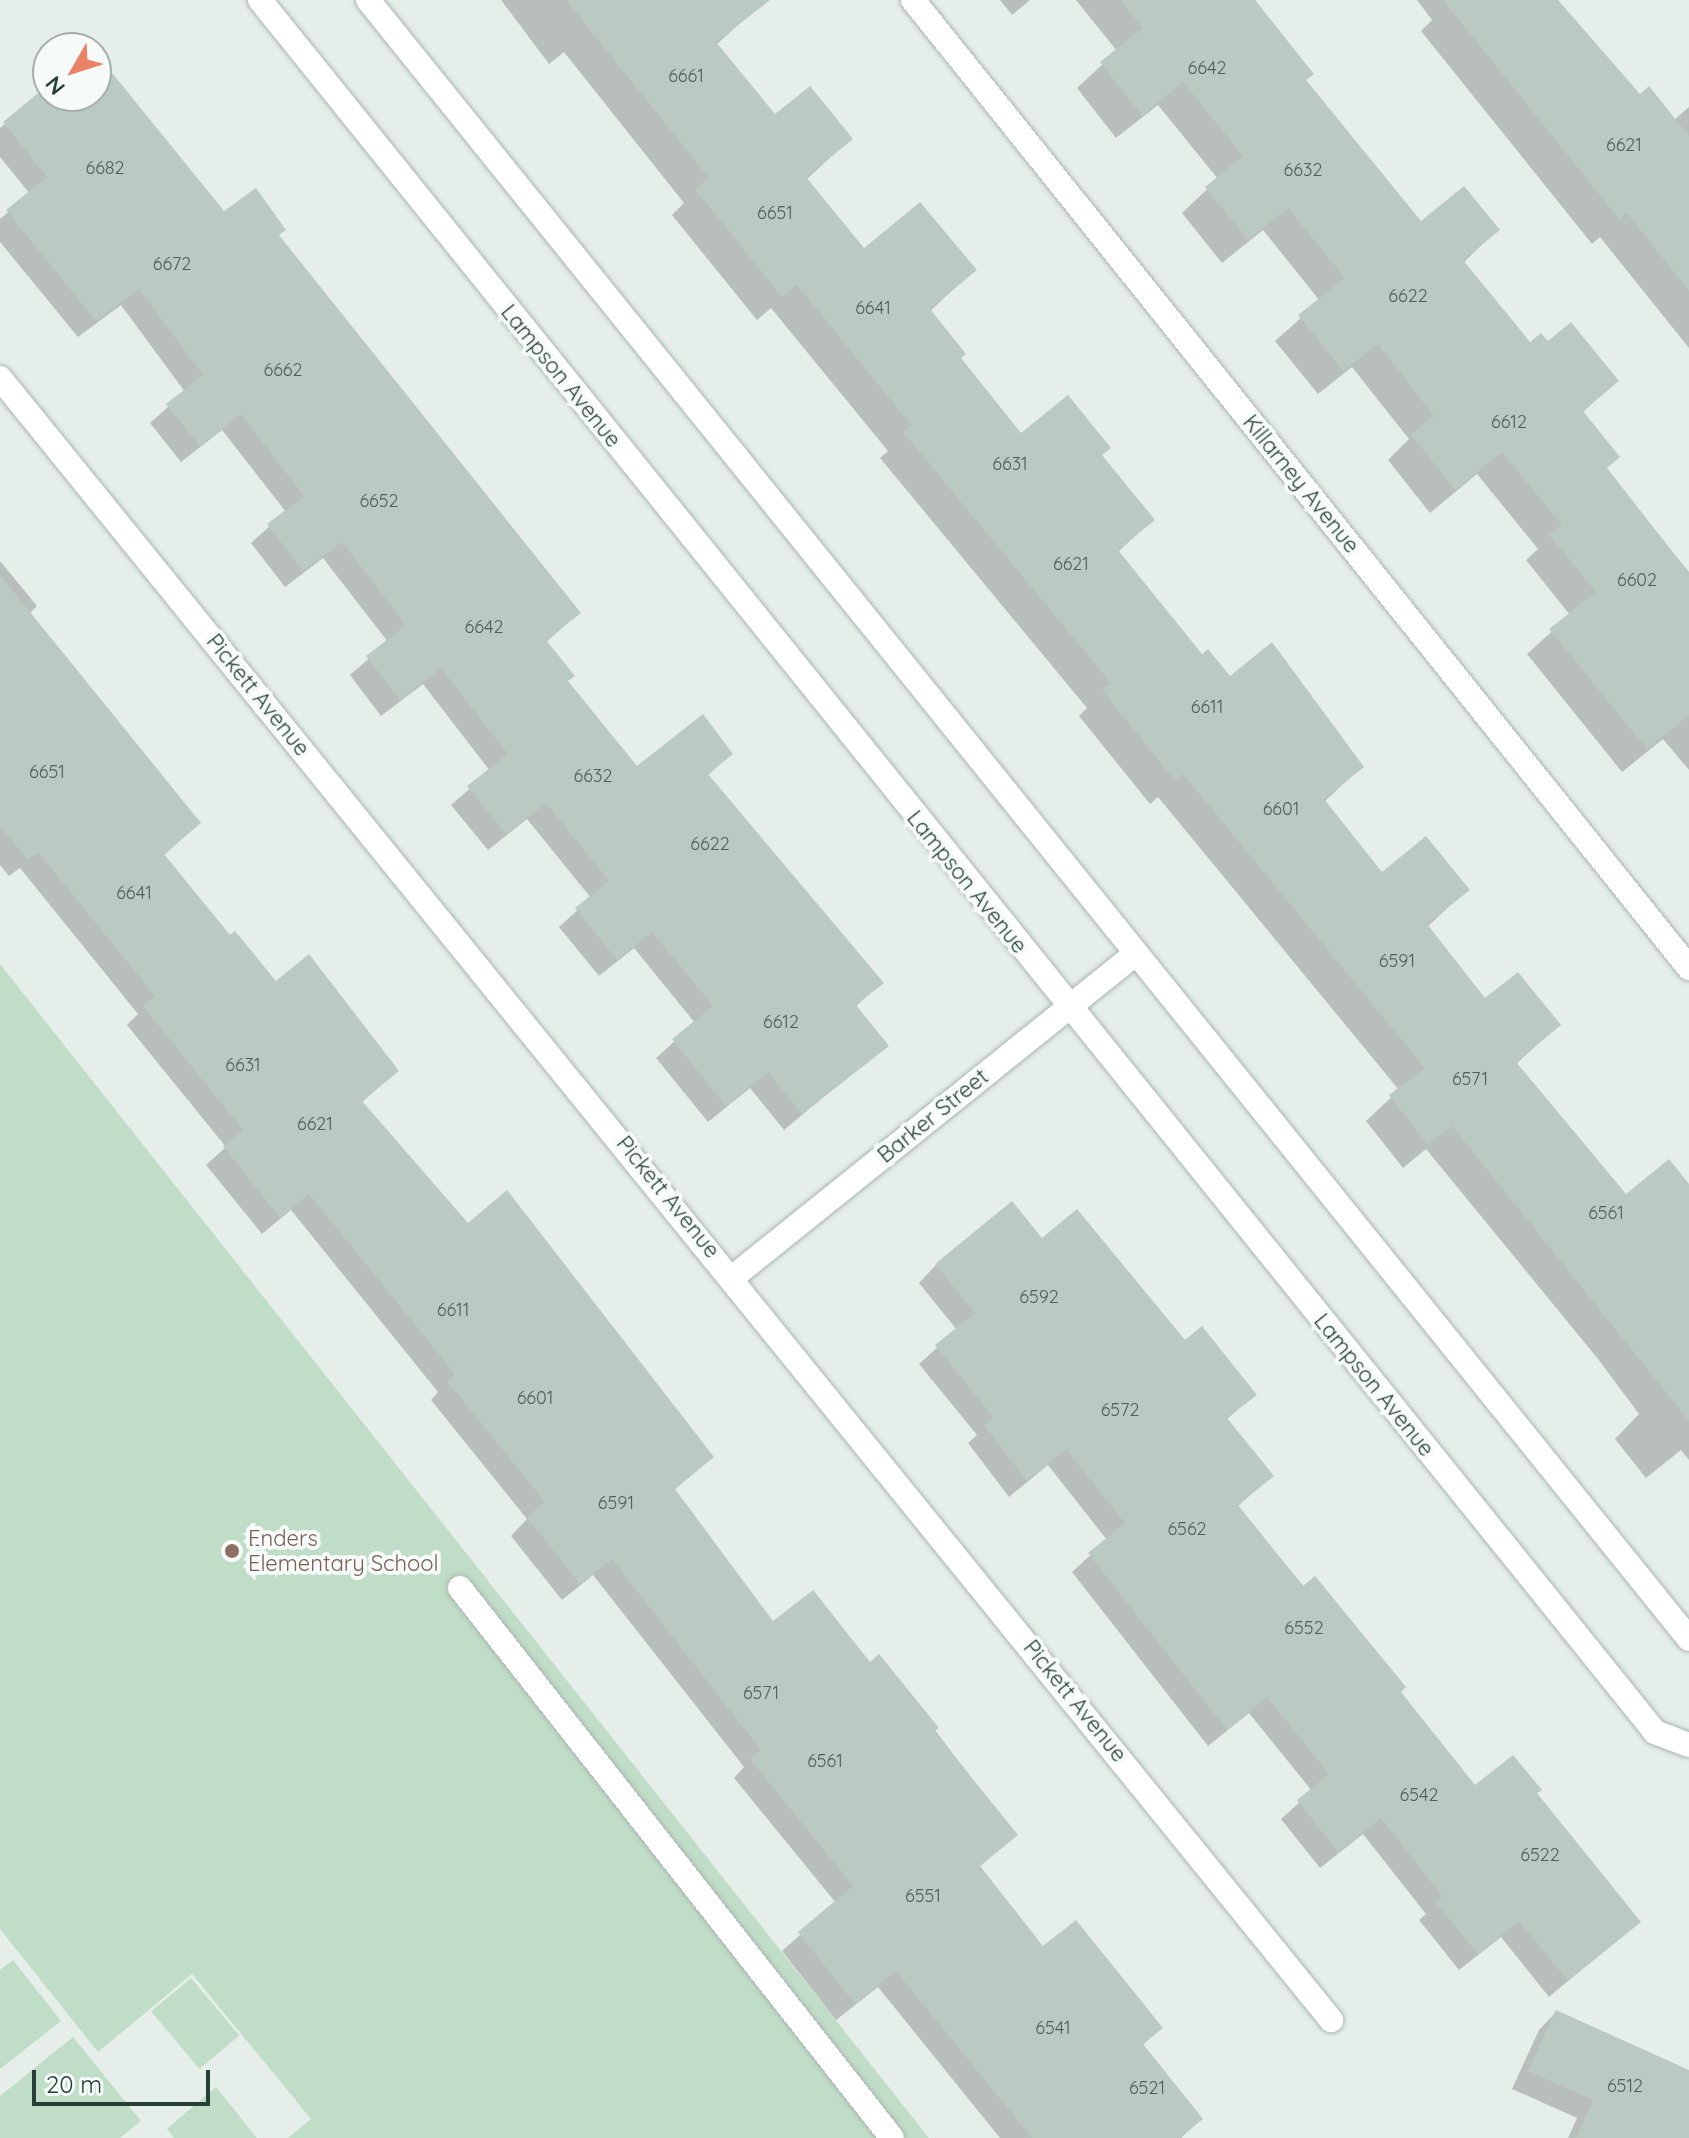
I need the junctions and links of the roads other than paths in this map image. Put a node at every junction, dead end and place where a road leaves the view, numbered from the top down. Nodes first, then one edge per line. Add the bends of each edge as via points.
1 (260, 0) edge
2 (368, 0) edge
3 (913, 0) edge
4 (0, 378) edge
5 (1134, 955) junction
6 (1689, 968) edge
7 (1068, 1008) junction
8 (733, 1277) junction
9 (460, 1588) dead end
10 (1689, 1639) edge
11 (1689, 1745) edge
12 (1331, 2020) dead end
13 (892, 2138) edge

1 - 7 main road, Lampson Avenue
2 - 5 main road
3 - 6 main road, Killarney Avenue
4 - 8 main road, Pickett Avenue
5 - 7 main road, Barker Street
5 - 10 main road
7 - 8 main road, Barker Street
7 - 11 main road, Lampson Avenue via 1655,1732
8 - 12 main road, Pickett Avenue
9 - 13 main road

